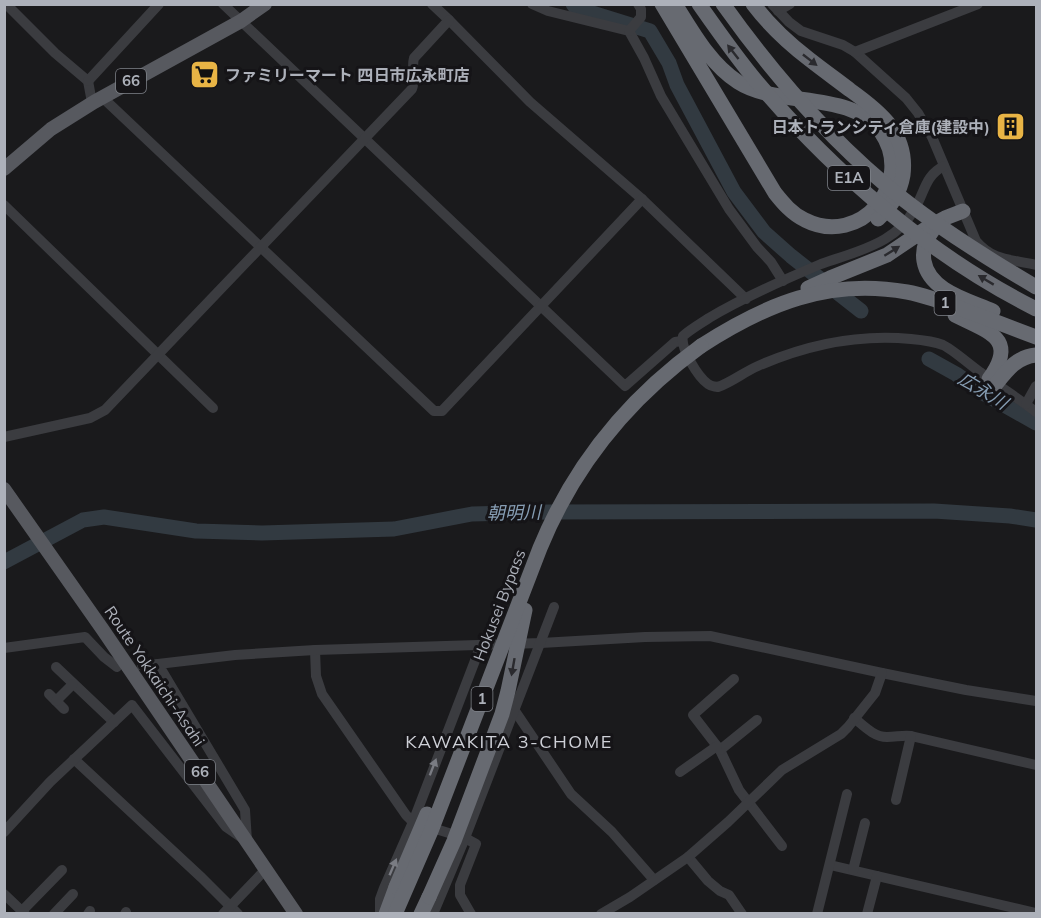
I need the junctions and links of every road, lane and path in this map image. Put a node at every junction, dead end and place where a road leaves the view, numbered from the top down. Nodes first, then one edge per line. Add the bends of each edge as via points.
1 (6, 4) edge
2 (159, 4) edge
3 (223, 4) edge
4 (265, 4) edge
5 (432, 4) edge
6 (532, 4) edge
7 (638, 4) edge
8 (652, 4) edge
9 (662, 4) edge
10 (675, 4) edge
11 (699, 4) edge
12 (723, 4) edge
13 (753, 4) edge
14 (790, 4) edge
15 (978, 4) edge
16 (775, 8) edge
17 (449, 20) junction
18 (241, 21) junction
19 (631, 28) junction
20 (855, 52) junction
21 (88, 81) junction
22 (98, 99) junction
23 (364, 139) junction
24 (944, 166) junction
25 (4, 169) edge
26 (642, 199) junction
27 (4, 205) edge
28 (963, 211) junction
29 (261, 246) junction
30 (1036, 265) edge
31 (783, 281) junction
32 (1036, 287) edge
33 (819, 288) junction
34 (853, 290) junction
35 (746, 299) junction
36 (540, 307) junction
37 (1036, 309) edge
38 (1036, 329) edge
39 (1036, 336) edge
40 (682, 341) junction
41 (158, 354) junction
42 (1036, 355) edge
43 (993, 382) junction
44 (1036, 386) edge
45 (1026, 404) junction
46 (213, 408) dead end
47 (1036, 411) edge
48 (4, 437) edge
49 (570, 485) junction
50 (4, 489) edge
51 (548, 529) junction
52 (554, 607) dead end
53 (541, 643) junction
54 (481, 645) junction
55 (4, 648) edge
56 (315, 650) junction
57 (56, 667) dead end
58 (117, 667) tunnel mouth
59 (882, 673) junction
60 (734, 679) dead end
61 (73, 684) junction
62 (56, 701) dead end
63 (1036, 701) edge
64 (515, 711) junction
65 (854, 718) junction
66 (757, 720) dead end
67 (114, 722) junction
68 (911, 736) junction
69 (719, 748) junction
70 (74, 759) junction
71 (1036, 765) edge
72 (680, 772) dead end
73 (847, 794) dead end
74 (896, 800) dead end
75 (748, 802) junction
76 (413, 822) junction
77 (865, 823) dead end
78 (4, 832) edge
79 (465, 838) junction
80 (247, 841) junction
81 (782, 846) dead end
82 (688, 856) junction
83 (830, 865) junction
84 (266, 869) junction
85 (62, 870) dead end
86 (853, 870) junction
87 (877, 876) junction
88 (654, 880) junction
89 (4, 894) edge
90 (73, 894) dead end
91 (13, 902) junction
92 (4, 911) edge
93 (230, 911) edge
94 (1020, 911) edge
95 (23, 912) edge
96 (608, 912) edge
97 (1036, 913) edge
98 (54, 914) edge
99 (296, 914) edge
100 (380, 914) edge
101 (386, 914) edge
102 (395, 914) edge
103 (421, 914) edge
104 (433, 914) edge
105 (471, 914) edge
106 (742, 914) edge
107 (818, 914) edge
108 (867, 914) edge

1 - 21 street
2 - 21 street
3 - 18 street
4 - 18 main road, 66
5 - 17 street
6 - 19 street via 548,11
7 - 19 street via 641,17
13 -> 8 highway via 790,44 864,99 892,128 903,159 899,190 889,208 870,225 847,234 822,235 801,228 782,214 767,196
9 - 10 highway via 785,205 805,220 829,226 852,223 872,211 887,190 892,166 880,130 860,114 836,105 780,96 738,83 714,60
37 -> 11 highway, E1A, bridge via 950,258 857,185 763,89
12 - 32 highway, E1A, bridge via 801,103 869,170 961,242
14 - 16 street
15 - 20 street
16 - 20 street via 801,31
17 - 23 street via 414,58 412,89
17 - 26 street via 530,102
18 - 22 main road, 66
18 - 23 street
19 - 31 street via 661,96 729,209
20 - 24 street via 918,113
21 - 22 street via 91,97
22 - 25 main road, 66 via 51,129
22 - 29 street
23 - 29 street
23 - 36 street
24 - 28 street
24 - 31 street via 931,175 914,210 895,233 867,249
26 - 35 street
26 - 36 street
27 - 41 street
28 - 30 street via 976,241 987,252
33 -> 28 highway, 1
28 - 38 highway via 941,223 928,237 923,254 929,277 948,291
29 - 36 street via 434,411 442,411
29 - 41 street
31 - 35 street
33 - 34 highway
33 - 49 highway, Hokusei Bypass / 1, bridge via 736,324 665,373 631,406
34 - 39 highway, 1 via 888,290 927,297
34 - 43 highway via 923,301 993,336 1001,355
35 - 40 street via 688,332
36 - 40 street via 625,386 675,342
40 - 43 street via 703,379 713,387 789,354 847,340 883,338 940,344
41 - 46 street
41 - 48 street via 105,410
42 - 43 highway via 1015,363
43 - 45 street
44 - 45 street
45 - 47 street
49 - 51 highway, Hokusei Bypass / 1, bridge
49 - 101 highway, 1, bridge via 522,574
50 - 80 main road, Route Yokkaichi-Asahi / 66
51 - 102 highway, Hokusei Bypass / 1, bridge
51 -> 103 highway, 1, bridge via 526,602 502,714 454,841
52 - 53 street
53 - 54 street
53 - 59 street via 710,636
53 - 64 street
54 - 56 street
76 -> 54 street
55 - 58 street via 85,637
56 - 76 street via 316,676 322,694
56 - 80 street via 158,664 245,810
57 - 61 street
59 - 63 street
59 - 65 street via 875,693
60 - 69 street via 693,715
61 - 62 street
61 - 67 street
64 - 79 street
64 - 88 street via 571,794 612,832
65 - 68 street via 875,735
65 - 75 street via 841,734 782,770
66 - 69 street
67 - 70 street
67 - 80 street via 132,705 226,827
68 - 71 street
68 - 74 street
69 - 72 street
69 - 75 street
70 - 78 street
70 - 93 street via 202,878
73 - 83 street
75 - 81 street
75 - 82 street
76 - 79 street
100 -> 76 street via 380,899
77 - 86 street
79 - 104 street
79 - 105 street via 476,844 460,885 460,895
80 - 84 main road, Route Yokkaichi-Asahi / 66
82 - 88 street
82 - 106 street via 708,881 729,895
83 - 86 street
83 - 107 street
84 - 93 street
84 - 99 main road, Route Yokkaichi-Asahi / 66
85 - 95 street
86 - 87 street
87 - 94 street
87 - 108 street
88 - 96 street
89 - 91 street
90 - 98 street
91 - 92 street
91 - 95 street
94 - 97 street

